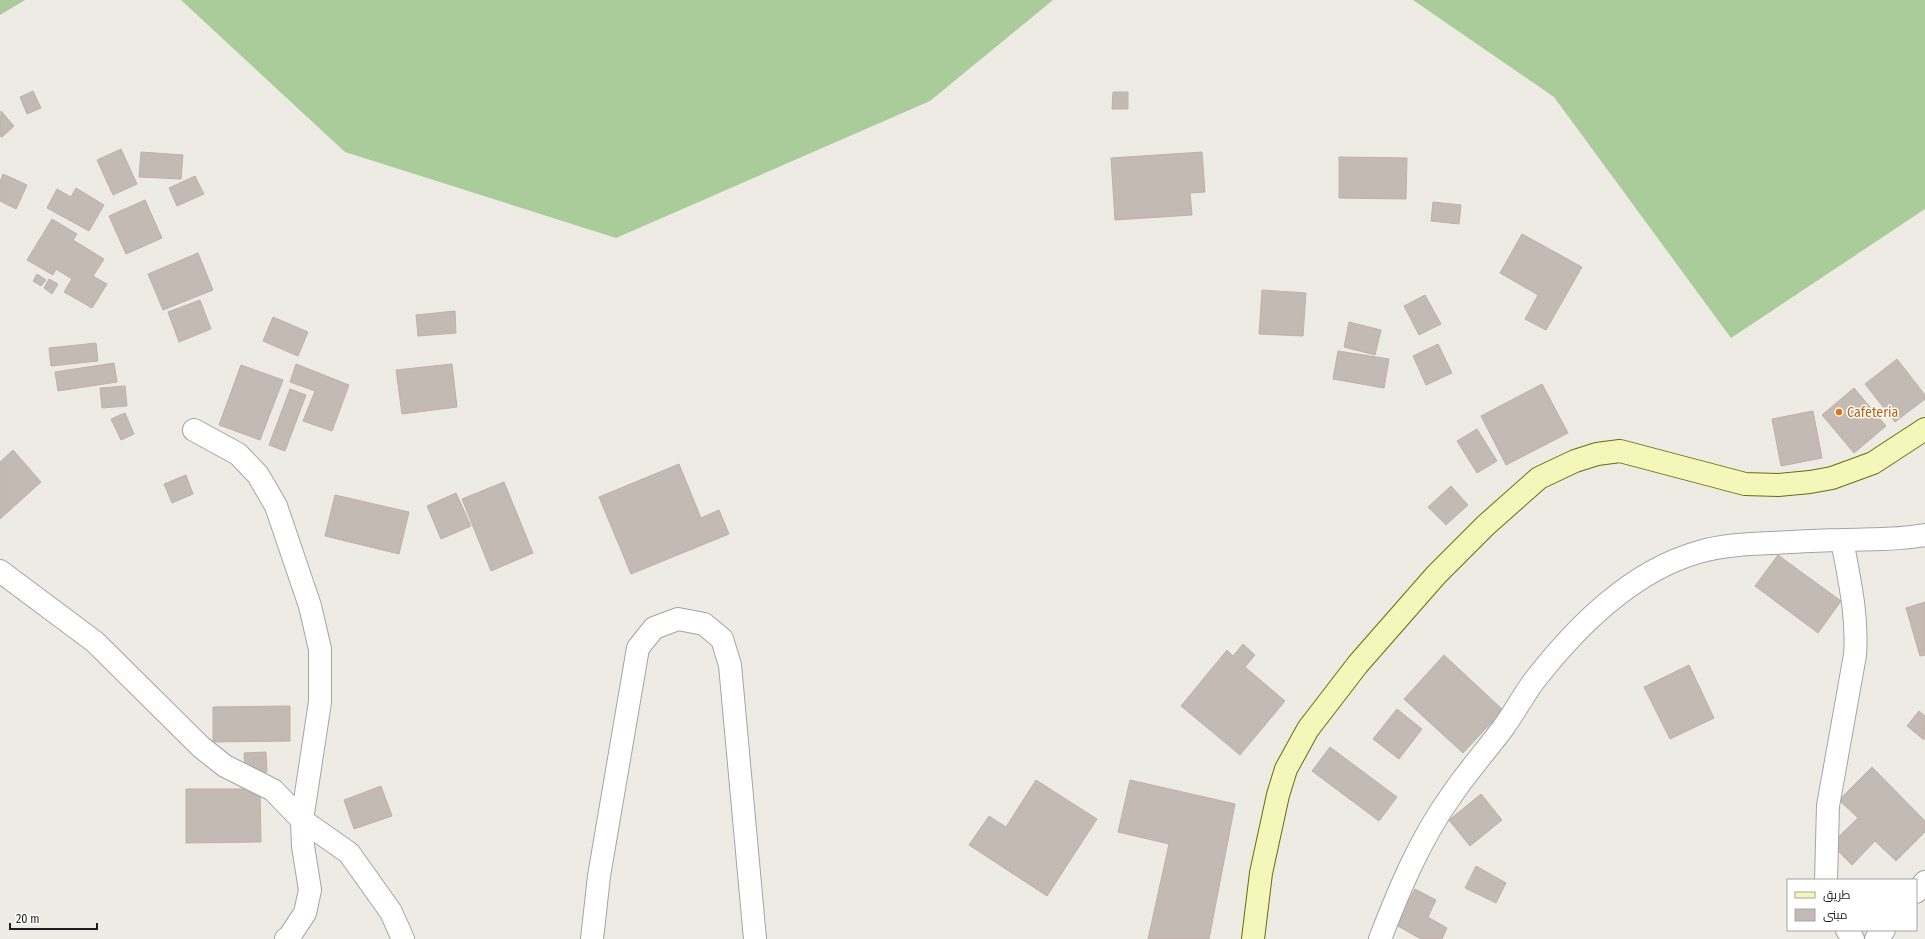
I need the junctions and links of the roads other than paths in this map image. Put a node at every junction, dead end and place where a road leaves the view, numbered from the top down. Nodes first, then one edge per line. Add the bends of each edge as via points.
1 (1925, 429) edge
2 (194, 430) dead end
3 (1925, 535) edge
4 (1842, 540) junction
5 (0, 571) edge
6 (302, 820) junction
7 (1826, 879) edge
8 (1925, 882) edge
9 (1917, 891) edge
10 (1883, 931) edge
11 (286, 939) edge
12 (403, 939) edge
13 (592, 939) edge
14 (755, 939) edge
15 (1253, 939) edge
16 (1380, 939) edge
17 (1876, 939) edge

1 - 15 main road via 1873,462 1832,478 1810,482 1778,485 1745,484 1620,451 1597,454 1575,461 1538,478 1436,575 1358,664 1308,728 1286,769 1278,795 1261,873
2 - 6 street via 238,454 258,475 276,506 310,606 320,649 320,702
3 - 4 street via 1878,540
4 - 7 street via 1857,633 1828,806
4 - 16 street via 1726,546 1699,552 1672,561 1645,576 1594,616 1560,650 1538,677 1450,796 1400,888
5 - 6 street via 95,642 201,747 225,766 273,790
6 - 11 street via 310,890 305,913
6 - 12 street via 349,853 391,912
8 - 9 street
10 - 17 street
13 - 14 street via 599,876 638,648 654,628 678,619 704,624 722,639 730,665

